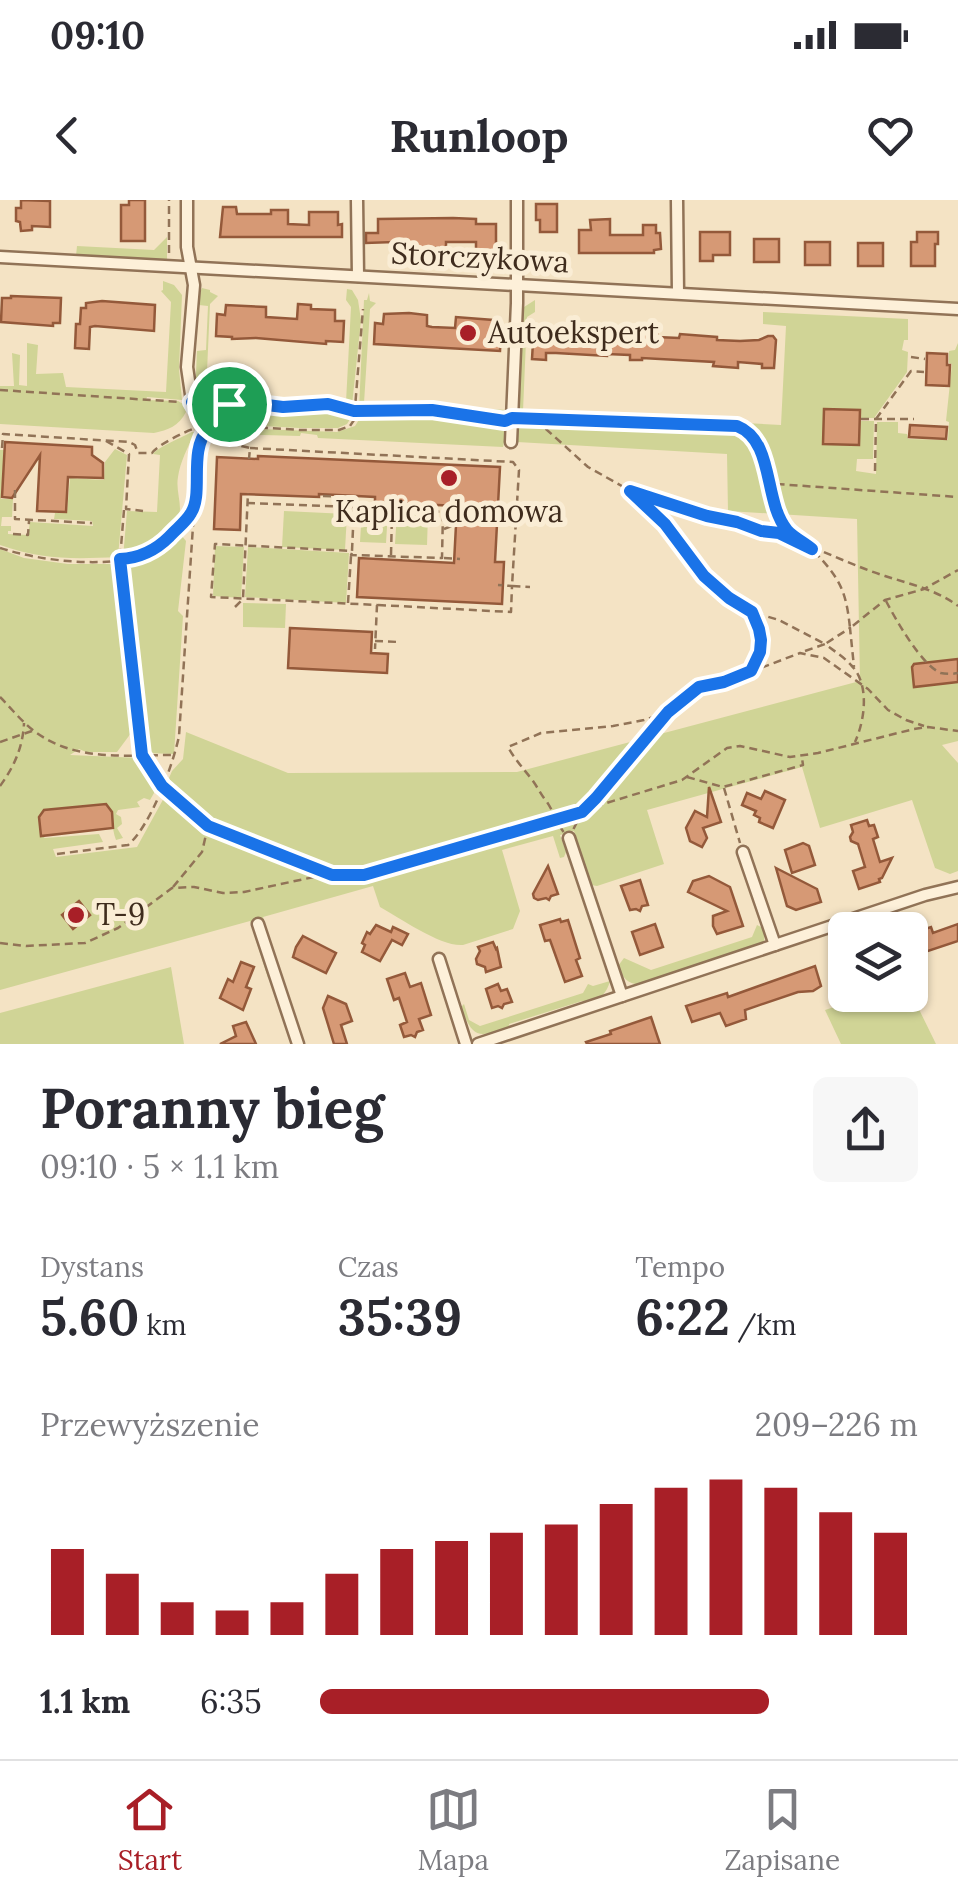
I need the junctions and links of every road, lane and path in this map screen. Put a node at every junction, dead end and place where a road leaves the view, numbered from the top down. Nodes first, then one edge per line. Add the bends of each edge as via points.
1 (169, 200) edge
2 (187, 200) edge
3 (357, 200) edge
4 (517, 200) edge
5 (677, 200) edge
6 (0, 257) edge
7 (168, 266) junction
8 (192, 268) junction
9 (358, 276) junction
10 (517, 285) junction
11 (678, 294) junction
12 (364, 309) dead end
13 (958, 309) edge
14 (912, 357) dead end
15 (925, 359) dead end
16 (924, 372) dead end
17 (0, 390) edge
18 (192, 402) junction
19 (354, 411) junction
20 (512, 418) junction
21 (534, 418) junction
22 (861, 419) dead end
23 (876, 419) junction
24 (914, 419) dead end
25 (206, 431) junction
26 (88, 439) junction
27 (104, 440) junction
28 (512, 442) dead end
29 (88, 447) dead end
30 (2, 448) edge
31 (250, 448) dead end
32 (280, 450) junction
33 (308, 451) junction
34 (324, 452) junction
35 (280, 457) dead end
36 (324, 458) dead end
37 (309, 460) dead end
38 (875, 471) dead end
39 (769, 480) junction
40 (15, 490) dead end
41 (630, 491) junction
42 (248, 492) dead end
43 (958, 497) edge
44 (247, 504) junction
45 (323, 506) junction
46 (351, 507) junction
47 (124, 510) dead end
48 (392, 510) junction
49 (143, 511) dead end
50 (194, 511) junction
51 (54, 512) dead end
52 (323, 512) dead end
53 (443, 512) junction
54 (29, 520) junction
55 (53, 521) junction
56 (92, 523) dead end
57 (442, 530) junction
58 (14, 534) dead end
59 (246, 546) junction
60 (0, 548) edge
61 (812, 549) junction
62 (352, 553) junction
63 (390, 556) junction
64 (442, 558) junction
65 (120, 559) junction
66 (460, 559) dead end
67 (958, 570) edge
68 (498, 585) dead end
69 (512, 586) junction
70 (530, 587) dead end
71 (924, 589) junction
72 (243, 598) junction
73 (885, 600) junction
74 (348, 603) junction
75 (377, 605) junction
76 (958, 606) edge
77 (236, 607) dead end
78 (752, 612) junction
79 (850, 628) junction
80 (376, 640) junction
81 (398, 642) dead end
82 (825, 644) junction
83 (375, 650) dead end
84 (800, 653) junction
85 (854, 667) junction
86 (751, 671) junction
87 (958, 674) edge
88 (863, 686) junction
89 (0, 697) edge
90 (668, 712) junction
91 (24, 721) junction
92 (928, 727) junction
93 (34, 731) junction
94 (958, 731) edge
95 (23, 733) junction
96 (0, 742) edge
97 (854, 743) junction
98 (142, 755) junction
99 (175, 755) junction
100 (801, 756) junction
101 (686, 777) junction
102 (0, 786) edge
103 (162, 786) junction
104 (723, 786) junction
105 (582, 812) junction
106 (557, 819) junction
107 (208, 826) junction
108 (569, 838) junction
109 (743, 852) joint
110 (58, 854) dead end
111 (332, 875) junction
112 (958, 886) edge
113 (172, 888) junction
114 (258, 924) dead end
115 (0, 943) edge
116 (775, 945) junction
117 (439, 959) dead end
118 (622, 996) junction
119 (298, 1044) edge
120 (466, 1044) edge
121 (478, 1044) edge

1 - 7 path
2 - 8 street
3 - 9 street
4 - 10 street
5 - 11 street
6 - 7 street, Storczykowa
7 - 8 street, Storczykowa
8 - 9 street, Storczykowa
8 - 18 street
9 - 10 street, Storczykowa
10 - 11 street, Storczykowa
10 - 20 street
11 - 13 street, Storczykowa
12 - 19 path
14 - 15 path
16 - 23 path via 911,371
17 - 18 path
18 - 19 path via 328,404
18 - 25 street
19 - 20 path
19 - 25 path via 350,426 340,430 213,425
20 - 21 path
20 - 28 street
21 - 39 path via 737,426 757,442
21 - 41 path via 588,466
22 - 23 path
23 - 24 path
23 - 38 path
25 - 27 path via 191,429 152,453
25 - 50 path
26 - 27 path
26 - 29 path
26 - 30 path via 3,434
27 - 49 path via 129,454 126,509
31 - 32 path
32 - 33 path
32 - 35 path
33 - 34 path
33 - 37 path
34 - 36 path
34 - 69 path via 515,463
39 - 43 path
39 - 61 path via 786,529
40 - 54 path via 15,519
41 - 61 path via 779,533
41 - 78 path via 704,576
42 - 44 path
44 - 45 path
44 - 59 path
45 - 46 path
45 - 46 path via 323,496 348,497
45 - 52 path
46 - 48 path
46 - 62 path
47 - 65 path
48 - 53 path
48 - 63 path
50 - 65 path via 158,549
50 - 99 path
51 - 55 path
53 - 57 path
53 - 57 path via 454,508 452,526
54 - 55 path
54 - 58 path via 28,534
55 - 56 path
57 - 64 path
59 - 62 path
59 - 72 path
59 - 72 path via 214,544 212,597
60 - 65 path via 71,562
61 - 71 path
61 - 79 path via 836,574
62 - 63 path
62 - 74 path
63 - 64 path
64 - 66 path
65 - 98 path
67 - 71 path
68 - 69 path
69 - 70 path
69 - 75 path via 511,612
71 - 73 path
71 - 76 path
72 - 74 path
72 - 77 path
73 - 79 path
73 - 87 path via 932,666
74 - 75 path
75 - 80 path
78 - 82 path
78 - 86 path via 761,640
79 - 82 path
79 - 85 path
80 - 81 path
80 - 83 path
82 - 84 path
82 - 85 path
84 - 86 path
84 - 88 path via 824,658
85 - 88 path
86 - 90 path via 699,687
88 - 92 path via 888,710
88 - 97 path via 862,727
89 - 91 path
90 - 105 path
90 - 106 path via 541,733 508,747
91 - 93 path
91 - 95 path
92 - 94 path
92 - 97 path
93 - 95 path
93 - 98 path via 88,755
95 - 96 path
95 - 102 path
97 - 100 path
98 - 99 path
98 - 103 path
99 - 103 path
100 - 101 path via 727,748
100 - 104 path via 803,765
101 - 104 path
101 - 105 path
103 - 107 path
103 - 110 path via 148,820 128,844
104 - 109 path
105 - 106 path
105 - 108 path
106 - 108 path
106 - 111 path via 364,875
107 - 111 path
107 - 113 path via 202,852
108 - 118 street
109 - 116 street
111 - 113 path via 244,892
112 - 116 street
113 - 115 path via 85,943
114 - 119 street
116 - 118 street
117 - 120 street
118 - 121 street

